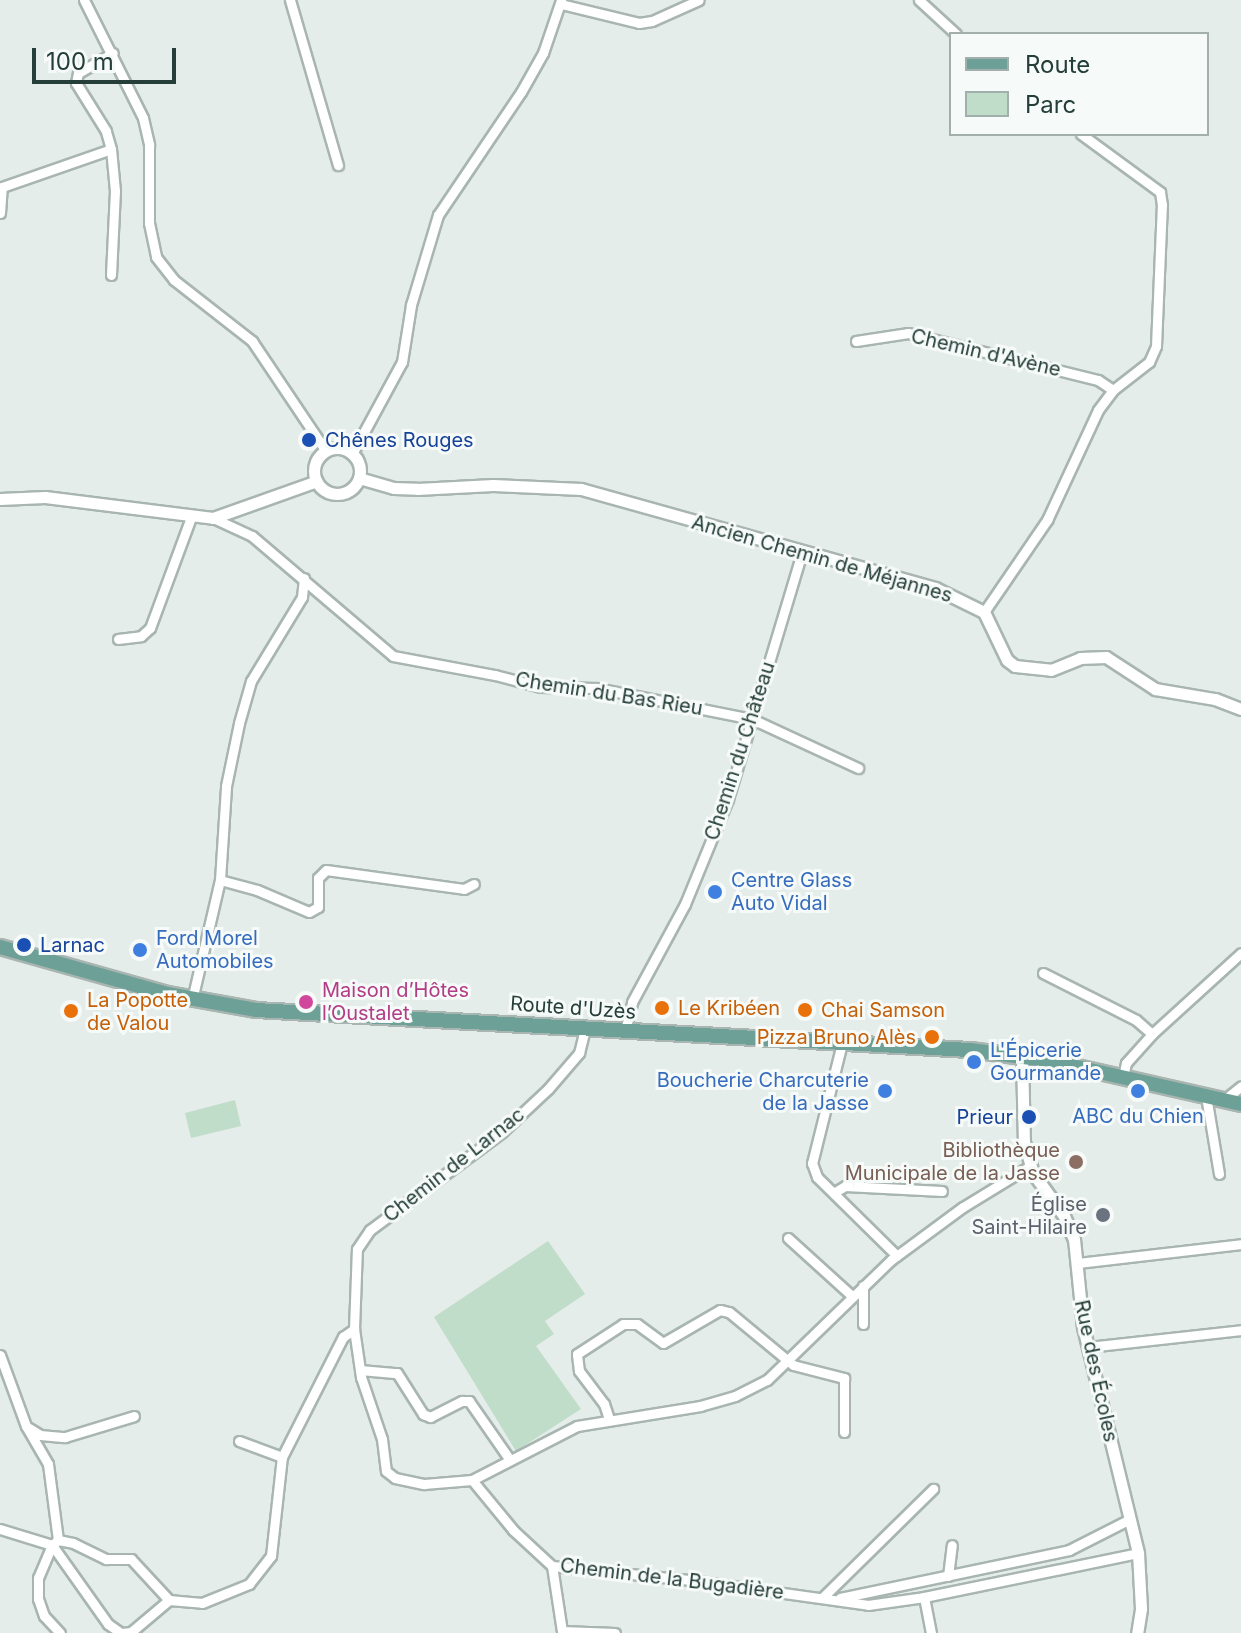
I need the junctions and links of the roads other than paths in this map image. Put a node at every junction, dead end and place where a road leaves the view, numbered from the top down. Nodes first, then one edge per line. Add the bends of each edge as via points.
1 (84, 0) edge
2 (290, 0) edge
3 (699, 0) edge
4 (919, 0) edge
5 (561, 2) edge
6 (954, 32) edge
7 (113, 53) junction
8 (1084, 136) edge
9 (111, 149) junction
10 (338, 165) dead end
11 (0, 213) edge
12 (111, 275) dead end
13 (856, 341) dead end
14 (1113, 390) junction
15 (326, 451) junction
16 (352, 454) junction
17 (359, 478) junction
18 (317, 481) junction
19 (0, 499) edge
20 (191, 517) junction
21 (213, 518) junction
22 (802, 552) junction
23 (304, 578) junction
24 (984, 612) junction
25 (118, 639) dead end
26 (1241, 709) edge
27 (752, 719) junction
28 (858, 768) dead end
29 (220, 880) junction
30 (474, 884) dead end
31 (0, 947) edge
32 (1241, 953) edge
33 (1043, 973) dead end
34 (192, 1000) junction
35 (585, 1029) junction
36 (625, 1031) junction
37 (1152, 1034) junction
38 (842, 1043) junction
39 (1022, 1056) junction
40 (1123, 1077) junction
41 (1241, 1086) edge
42 (1206, 1096) junction
43 (1224, 1100) junction
44 (1241, 1104) edge
45 (1030, 1166) junction
46 (1219, 1174) dead end
47 (942, 1191) dead end
48 (835, 1192) junction
49 (788, 1238) dead end
50 (1241, 1244) edge
51 (897, 1256) junction
52 (1078, 1263) junction
53 (863, 1286) junction
54 (852, 1296) junction
55 (863, 1324) dead end
56 (354, 1329) junction
57 (1241, 1330) edge
58 (1088, 1347) junction
59 (0, 1355) edge
60 (788, 1361) junction
61 (360, 1370) junction
62 (134, 1416) dead end
63 (609, 1419) junction
64 (26, 1426) junction
65 (844, 1432) dead end
66 (239, 1441) dead end
67 (282, 1457) junction
68 (510, 1460) junction
69 (472, 1480) junction
70 (933, 1489) dead end
71 (1130, 1519) junction
72 (0, 1529) edge
73 (55, 1543) junction
74 (952, 1545) dead end
75 (1138, 1553) junction
76 (552, 1566) junction
77 (948, 1576) junction
78 (924, 1597) junction
79 (822, 1598) junction
80 (169, 1600) junction
81 (837, 1600) junction
82 (60, 1633) edge
83 (122, 1633) edge
84 (615, 1633) edge
85 (931, 1633) edge
86 (1137, 1633) edge

1 - 7 street
2 - 10 street
3 - 5 street via 639,23
4 - 6 street
5 - 16 street via 543,53 521,92 438,215 411,305 402,362
7 - 9 street via 78,73 76,83 106,131
7 - 15 street via 143,118 149,145 149,223 156,257 174,280 252,341
8 - 14 street via 1160,192 1162,205 1154,354 1141,371
9 - 11 street via 2,187
9 - 12 street
13 - 14 street, Chemin d'Avène via 908,333 1098,380
14 - 24 street via 1098,410 1047,520
15 - 16 street via 340,448
15 - 18 street via 315,468
16 - 17 street
17 - 18 street via 350,490 335,494
17 - 22 street, Ancien Chemin de Méjannes via 394,488 581,489
18 - 21 street
19 - 20 street via 45,497
20 - 21 street
20 - 25 street via 150,628 141,636
21 - 23 street, Chemin du Bas Rieu via 252,536
22 - 24 street, Ancien Chemin de Méjannes via 935,588
22 - 27 street, Chemin du Château
23 - 27 street, Chemin du Bas Rieu via 393,656 541,687 610,690
23 - 29 street via 302,597 251,681 239,723 226,786
24 - 26 street via 1015,666 1051,670 1080,658 1106,657 1155,689
27 - 28 street, Chemin du Bas Rieu
27 - 36 street, Chemin du Château via 685,904 632,1002
29 - 30 street via 309,912 318,907 318,878 326,870 464,889
29 - 34 street
31 - 34 main road, Route d'Uzès
32 - 37 street
33 - 37 street via 1136,1020
34 - 35 main road, Route d'Uzès via 256,1010
35 - 36 main road, Route d'Uzès
35 - 56 street, Chemin de Larnac via 579,1053 548,1089 502,1132 370,1230 354,1259
36 - 38 main road, Route d'Uzès
37 - 40 street via 1126,1063
38 - 39 main road, Route d'Uzès
38 - 48 street via 812,1163 817,1177
39 - 40 main road, Route d'Uzès
39 - 45 street, Rue des Écoles via 1024,1142
40 - 42 main road, Route d'Uzès
41 - 43 street
42 - 43 main road, Route d'Uzès
42 - 46 street
43 - 44 main road, Route d'Uzès
45 - 51 street
45 - 52 street, Rue des Écoles via 1070,1227
47 - 48 street via 845,1186
48 - 51 street
49 - 54 street
50 - 52 street
51 - 53 street
52 - 58 street, Rue des Écoles
53 - 54 street
53 - 55 street
54 - 60 street
56 - 61 street
56 - 67 street via 343,1337
57 - 58 street
58 - 71 street, Rue des Écoles
59 - 64 street
60 - 63 street via 767,1380 735,1396
60 - 63 street via 729,1312 712,1312 663,1343 637,1324 623,1324 577,1354 579,1371
60 - 65 street via 844,1378
61 - 68 street via 397,1373 430,1417 469,1401
61 - 69 street via 382,1439 386,1471 424,1484
62 - 64 street via 65,1437 40,1435
63 - 68 street via 577,1426
64 - 73 street via 48,1464
66 - 67 street
67 - 80 street via 271,1556 249,1584 202,1603
68 - 69 street
69 - 76 street, Chemin de la Bugadière via 513,1530
70 - 79 street
71 - 75 street, Rue des Écoles
71 - 77 street via 1069,1550
72 - 73 street
73 - 80 street via 106,1559 131,1559
73 - 82 street via 38,1578 38,1599 44,1616
73 - 83 street via 108,1624
74 - 77 street
75 - 78 street, Chemin de la Bugadière
75 - 86 street, Rue des Écoles
76 - 79 street, Chemin de la Bugadière
76 - 84 street via 562,1631
77 - 81 street
78 - 81 street, Chemin de la Bugadière via 868,1605
78 - 85 street
79 - 81 street, Chemin de la Bugadière
80 - 83 street via 131,1632

